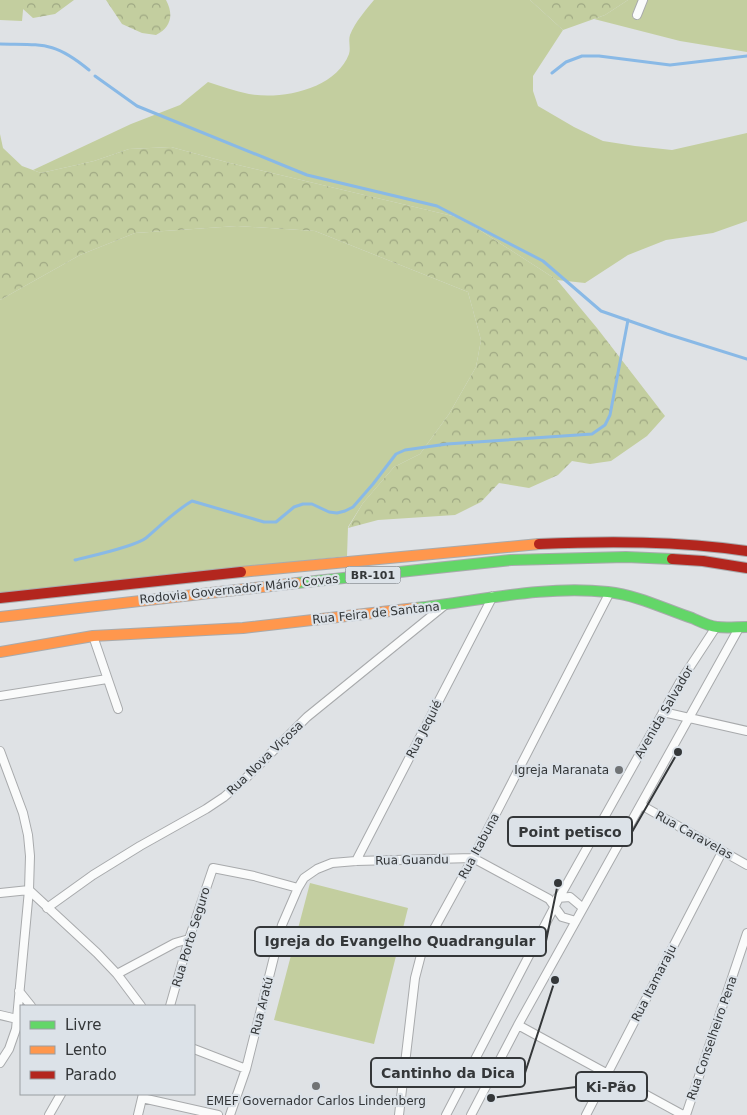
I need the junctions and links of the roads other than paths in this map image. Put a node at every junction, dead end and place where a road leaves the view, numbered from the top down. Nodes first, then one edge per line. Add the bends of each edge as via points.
1 (643, 0) edge
2 (637, 15) dead end
3 (747, 550) edge
4 (747, 568) edge
5 (610, 592) junction
6 (493, 596) junction
7 (0, 598) edge
8 (445, 605) junction
9 (0, 617) edge
10 (716, 627) junction
11 (743, 627) edge
12 (93, 636) junction
13 (0, 652) edge
14 (107, 679) junction
15 (0, 696) edge
16 (118, 709) dead end
17 (663, 712) junction
18 (688, 718) junction
19 (747, 731) edge
20 (0, 751) edge
21 (641, 805) junction
22 (722, 852) junction
23 (473, 858) junction
24 (356, 861) junction
25 (747, 864) edge
26 (298, 888) junction
27 (29, 890) junction
28 (0, 893) edge
29 (559, 898) junction
30 (549, 899) junction
31 (554, 907) junction
32 (47, 908) junction
33 (584, 908) junction
34 (576, 921) junction
35 (747, 933) edge
36 (190, 939) junction
37 (117, 974) junction
38 (19, 991) junction
39 (30, 1005) edge
40 (140, 1005) edge
41 (170, 1005) edge
42 (0, 1015) edge
43 (17, 1019) junction
44 (518, 1025) junction
45 (195, 1050) edge
46 (0, 1063) edge
47 (246, 1069) junction
48 (608, 1073) junction
49 (60, 1095) edge
50 (143, 1096) edge
51 (49, 1115) edge
52 (138, 1115) edge
53 (218, 1115) edge
54 (230, 1115) edge
55 (399, 1115) edge
56 (446, 1115) edge
57 (471, 1115) edge
58 (586, 1115) edge
59 (685, 1115) edge

1 - 2 street
3 - 7 main road, Rodovia Governador Mário Covas / BR-101 via 652,542 521,545 229,572
4 - 9 main road, Rodovia Governador Mário Covas / BR-101 via 703,561 626,556 510,560
5 - 6 main road, Rua Feira de Santana via 538,591
5 - 10 main road, Rua Feira de Santana
5 - 23 street, Rua Itabuna
6 - 8 main road, Rua Feira de Santana
6 - 24 street, Rua Jequié
8 - 12 main road, Rua Feira de Santana via 243,628
8 - 32 street, Rua Nova Viçosa via 307,717 224,797 93,875
10 - 11 main road, Rua Feira de Santana
10 - 17 street, Avenida Salvador
11 - 18 street, Avenida Salvador
12 - 13 main road, Rua Feira de Santana
12 - 14 street
14 - 15 street
14 - 16 street
17 - 18 street
17 - 29 street, Avenida Salvador
18 - 19 street
18 - 21 street, Avenida Salvador
20 - 27 street via 28,835
21 - 22 street, Rua Caravelas
21 - 33 street, Avenida Salvador
22 - 25 street, Rua Caravelas
22 - 48 street, Rua Itamaraju
23 - 24 street, Rua Guandu
23 - 30 street, Rua Guandu
23 - 55 street, Rua Itabuna via 417,964
24 - 26 street, Rua Aratú via 332,863 317,869 304,878
26 - 36 street, Rua Porto Seguro via 213,868
26 - 47 street, Rua Aratú via 282,925
27 - 28 street
27 - 32 street
27 - 38 street
29 - 30 street
29 - 31 street, Avenida Salvador
29 - 33 street via 570,897
30 - 31 street, Rua Guandu
31 - 34 street, Rua Guandu via 562,917
31 - 56 street, Avenida Salvador
32 - 37 street
33 - 34 street, Avenida Salvador
34 - 44 street, Avenida Salvador
35 - 59 street, Rua Conselheiro Pena
36 - 37 street via 175,942
36 - 41 street, Rua Porto Seguro
37 - 40 street
38 - 39 street
38 - 43 street
42 - 43 street
43 - 46 street via 14,1037
44 - 48 street
44 - 57 street, Avenida Salvador
45 - 47 street
47 - 54 street, Rua Aratú
48 - 58 street, Rua Itamaraju
48 - 59 street
49 - 51 street
50 - 52 street
50 - 53 street

